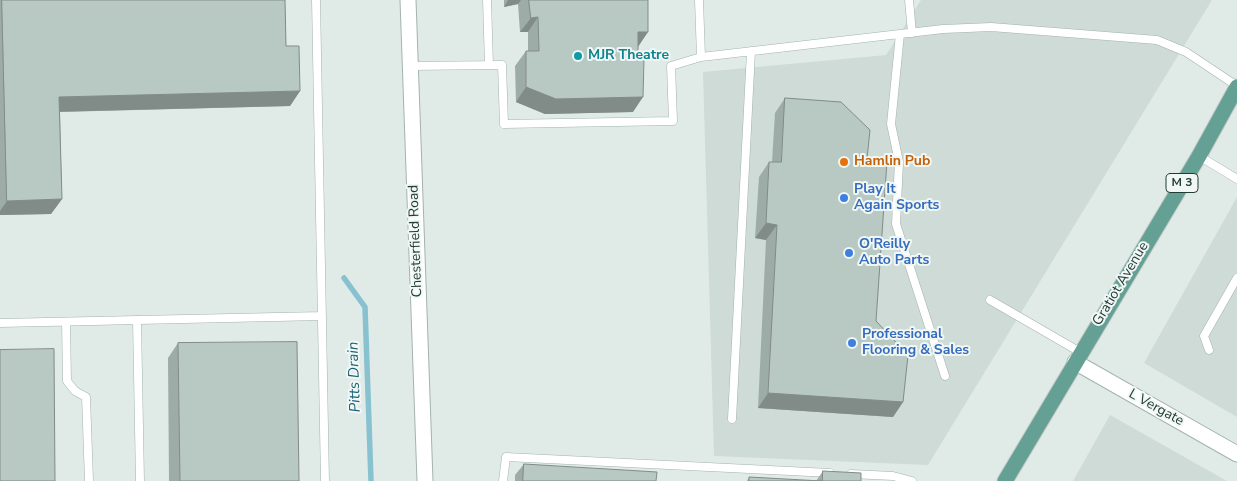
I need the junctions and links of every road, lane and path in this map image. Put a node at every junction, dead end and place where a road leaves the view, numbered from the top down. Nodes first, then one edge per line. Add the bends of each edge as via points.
1 (316, 0) edge
2 (408, 0) edge
3 (486, 0) edge
4 (699, 0) edge
5 (908, 0) edge
6 (912, 33) junction
7 (900, 34) junction
8 (751, 51) junction
9 (701, 57) junction
10 (409, 66) junction
11 (489, 66) junction
12 (1237, 86) edge
13 (1199, 156) junction
14 (1237, 178) edge
15 (1237, 278) edge
16 (990, 300) dead end
17 (322, 316) junction
18 (137, 320) junction
19 (66, 322) junction
20 (0, 323) edge
21 (1209, 350) dead end
22 (1078, 357) junction
23 (945, 376) dead end
24 (732, 419) dead end
25 (1237, 454) edge
26 (892, 479) edge
27 (89, 481) edge
28 (140, 481) edge
29 (325, 481) edge
30 (425, 481) edge
31 (503, 481) edge
32 (912, 481) edge
33 (1005, 481) edge

1 - 17 lane
2 - 10 street, Chesterfield Road
3 - 11 lane
4 - 9 lane
5 - 6 lane
6 - 7 lane
6 - 12 lane via 991,27 1157,40 1186,52
7 - 8 lane
7 - 23 lane via 891,124 899,162 896,224
8 - 9 lane
8 - 24 lane
9 - 11 lane via 671,66 673,121 504,124 502,65
10 - 11 lane
10 - 30 street, Chesterfield Road
12 - 13 main road, Gratiot Avenue / M 3
13 - 14 lane
13 - 22 main road, Gratiot Avenue / M 3
15 - 21 lane via 1204,336
16 - 22 lane
17 - 18 lane
17 - 29 lane
18 - 19 lane
18 - 28 lane
19 - 20 lane
19 - 27 lane via 67,381 75,392 86,397
22 - 25 street, L Vergate
22 - 33 main road, Gratiot Avenue / M 3
26 - 31 lane via 506,457
26 - 32 lane

